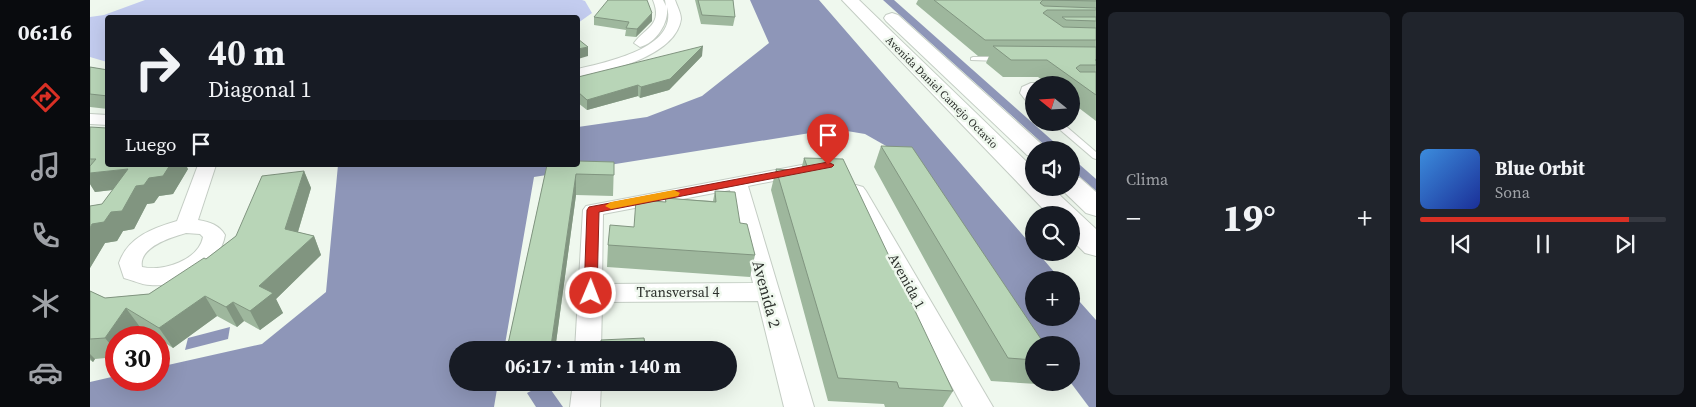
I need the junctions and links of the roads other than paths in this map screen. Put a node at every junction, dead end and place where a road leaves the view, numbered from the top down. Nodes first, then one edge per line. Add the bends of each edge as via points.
1 (658, 0) edge
2 (670, 0) edge
3 (850, 0) edge
4 (873, 0) edge
5 (973, 59) dead end
6 (1011, 59) edge
7 (580, 65) edge
8 (580, 72) edge
9 (90, 119) edge
10 (105, 120) edge
11 (90, 129) edge
12 (105, 129) edge
13 (1066, 131) edge
14 (1026, 141) edge
15 (1096, 156) edge
16 (206, 167) edge
17 (1025, 175) edge
18 (737, 182) junction
19 (1080, 192) edge
20 (1045, 196) edge
21 (638, 200) junction
22 (744, 204) junction
23 (1056, 206) edge
24 (1096, 207) edge
25 (186, 226) dead end
26 (1080, 231) edge
27 (1096, 246) edge
28 (766, 292) junction
29 (591, 293) junction
30 (588, 341) edge
31 (586, 391) edge
32 (585, 407) edge
33 (799, 407) edge
34 (978, 407) edge

1 - 7 street via 662,18 650,36 617,54
2 - 8 street via 677,16 673,30 664,41 622,62
3 - 17 main road, Avenida Daniel Camejo Octavio
4 - 14 main road, Avenida Daniel Camejo Octavio
5 - 6 lane
9 - 10 street
11 - 12 street
13 - 15 lane
16 - 25 street
18 - 21 street
18 - 22 street, Avenida 2
18 - 34 street, Avenida 1 via 828,165 845,171
19 - 24 main road
20 - 23 main road
21 - 22 street
21 - 29 street via 592,212
22 - 28 street, Avenida 2
26 - 27 main road
28 - 29 street, Transversal 4
28 - 33 street, Avenida 2
29 - 30 street
31 - 32 street

